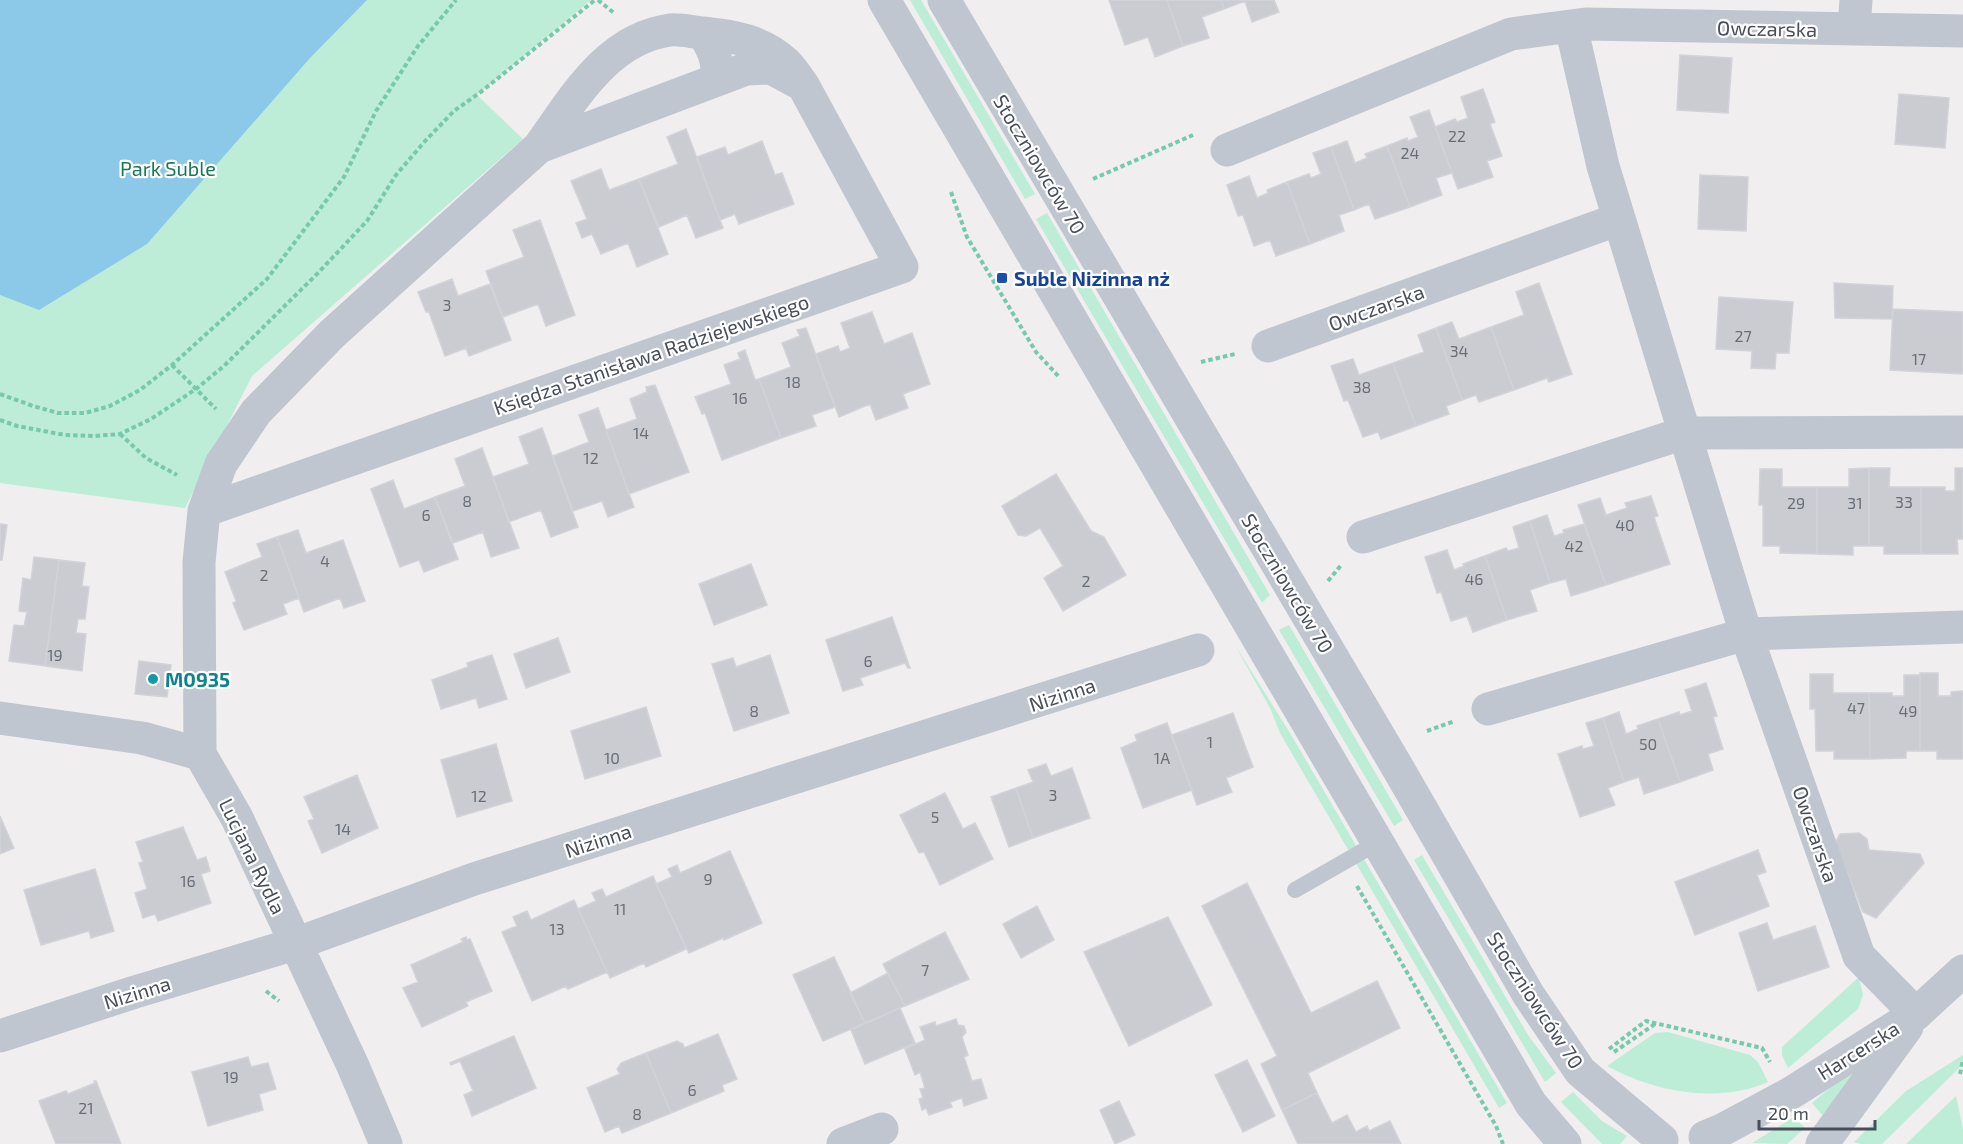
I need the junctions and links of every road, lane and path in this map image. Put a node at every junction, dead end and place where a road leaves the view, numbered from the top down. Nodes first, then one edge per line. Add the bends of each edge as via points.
1 (456, 0) edge
2 (595, 0) edge
3 (884, 0) edge
4 (944, 0) edge
5 (1855, 15) edge
6 (1571, 26) junction
7 (1963, 32) edge
8 (703, 33) junction
9 (717, 80) junction
10 (803, 85) junction
11 (539, 147) junction
12 (1227, 150) dead end
13 (1619, 219) junction
14 (966, 237) dead end
15 (1268, 346) dead end
16 (172, 365) junction
17 (1065, 382) dead end
18 (195, 389) junction
19 (0, 394) edge
20 (0, 420) edge
21 (1963, 432) edge
22 (1684, 433) junction
23 (120, 434) junction
24 (207, 502) junction
25 (1363, 537) dead end
26 (1963, 627) edge
27 (1746, 634) junction
28 (1198, 650) dead end
29 (1488, 709) dead end
30 (0, 718) edge
31 (200, 754) junction
32 (1377, 843) junction
33 (1295, 890) dead end
34 (295, 944) junction
35 (226, 964) junction
36 (1963, 971) edge
37 (283, 1009) dead end
38 (1916, 1014) junction
39 (0, 1036) edge
40 (1762, 1048) dead end
41 (1601, 1055) dead end
42 (1963, 1060) edge
43 (1960, 1074) dead end
44 (1532, 1104) junction
45 (1496, 1126) dead end
46 (882, 1129) dead end
47 (1716, 1140) edge
48 (1826, 1141) edge
49 (1658, 1142) edge
50 (386, 1144) edge
51 (843, 1144) edge
52 (1503, 1144) edge
53 (1551, 1144) edge
54 (1565, 1144) edge

1 - 16 path via 418,46 376,111 344,177 267,279
2 - 18 path via 454,111 396,175 367,221 327,264 224,366
3 - 32 street
4 - 49 street, Stoczniowców 70 via 1528,994 1580,1071
5 - 6 street, Owczarska
5 - 7 street, Owczarska
6 - 12 street, Owczarska via 1511,34
6 - 13 street, Owczarska
8 - 9 street via 718,64
8 - 10 street, Księdza Stanisława Radziejewskiego via 734,36 762,46 786,63
8 - 11 street, Księdza Stanisława Radziejewskiego via 671,30 635,40 588,78
9 - 10 street, Księdza Stanisława Radziejewskiego via 746,69 771,68
9 - 11 street, Księdza Stanisława Radziejewskiego
10 - 24 street, Księdza Stanisława Radziejewskiego via 902,267
11 - 24 street, Księdza Stanisława Radziejewskiego via 332,334 256,412 221,464
13 - 15 street, Owczarska
13 - 22 street, Owczarska
14 - 17 path via 1036,352
16 - 18 path
16 - 19 path via 140,390 110,406 85,413 58,412
18 - 23 path via 151,419
20 - 23 path via 65,435
21 - 22 street
22 - 25 street
22 - 27 street, Owczarska
23 - 24 path
24 - 31 street, Księdza Stanisława Radziejewskiego via 199,562
26 - 27 street
27 - 29 street
27 - 38 street, Owczarska via 1859,956
28 - 34 street, Nizinna via 474,879
30 - 31 street via 142,738
31 - 34 street, Lucjana Rydla via 237,818
32 - 33 lane
32 - 44 street
34 - 35 street, Nizinna
34 - 50 street, Lucjana Rydla
35 - 37 path via 278,998
35 - 39 street, Nizinna
36 - 38 street, Harcerska
38 - 47 street, Harcerska via 1791,1093 1722,1130
38 - 48 street, Harcerska
40 - 41 path via 1646,1021
42 - 43 path
44 - 53 street
44 - 54 street
45 - 52 path
46 - 51 street
47 - 49 street via 1683,1136

